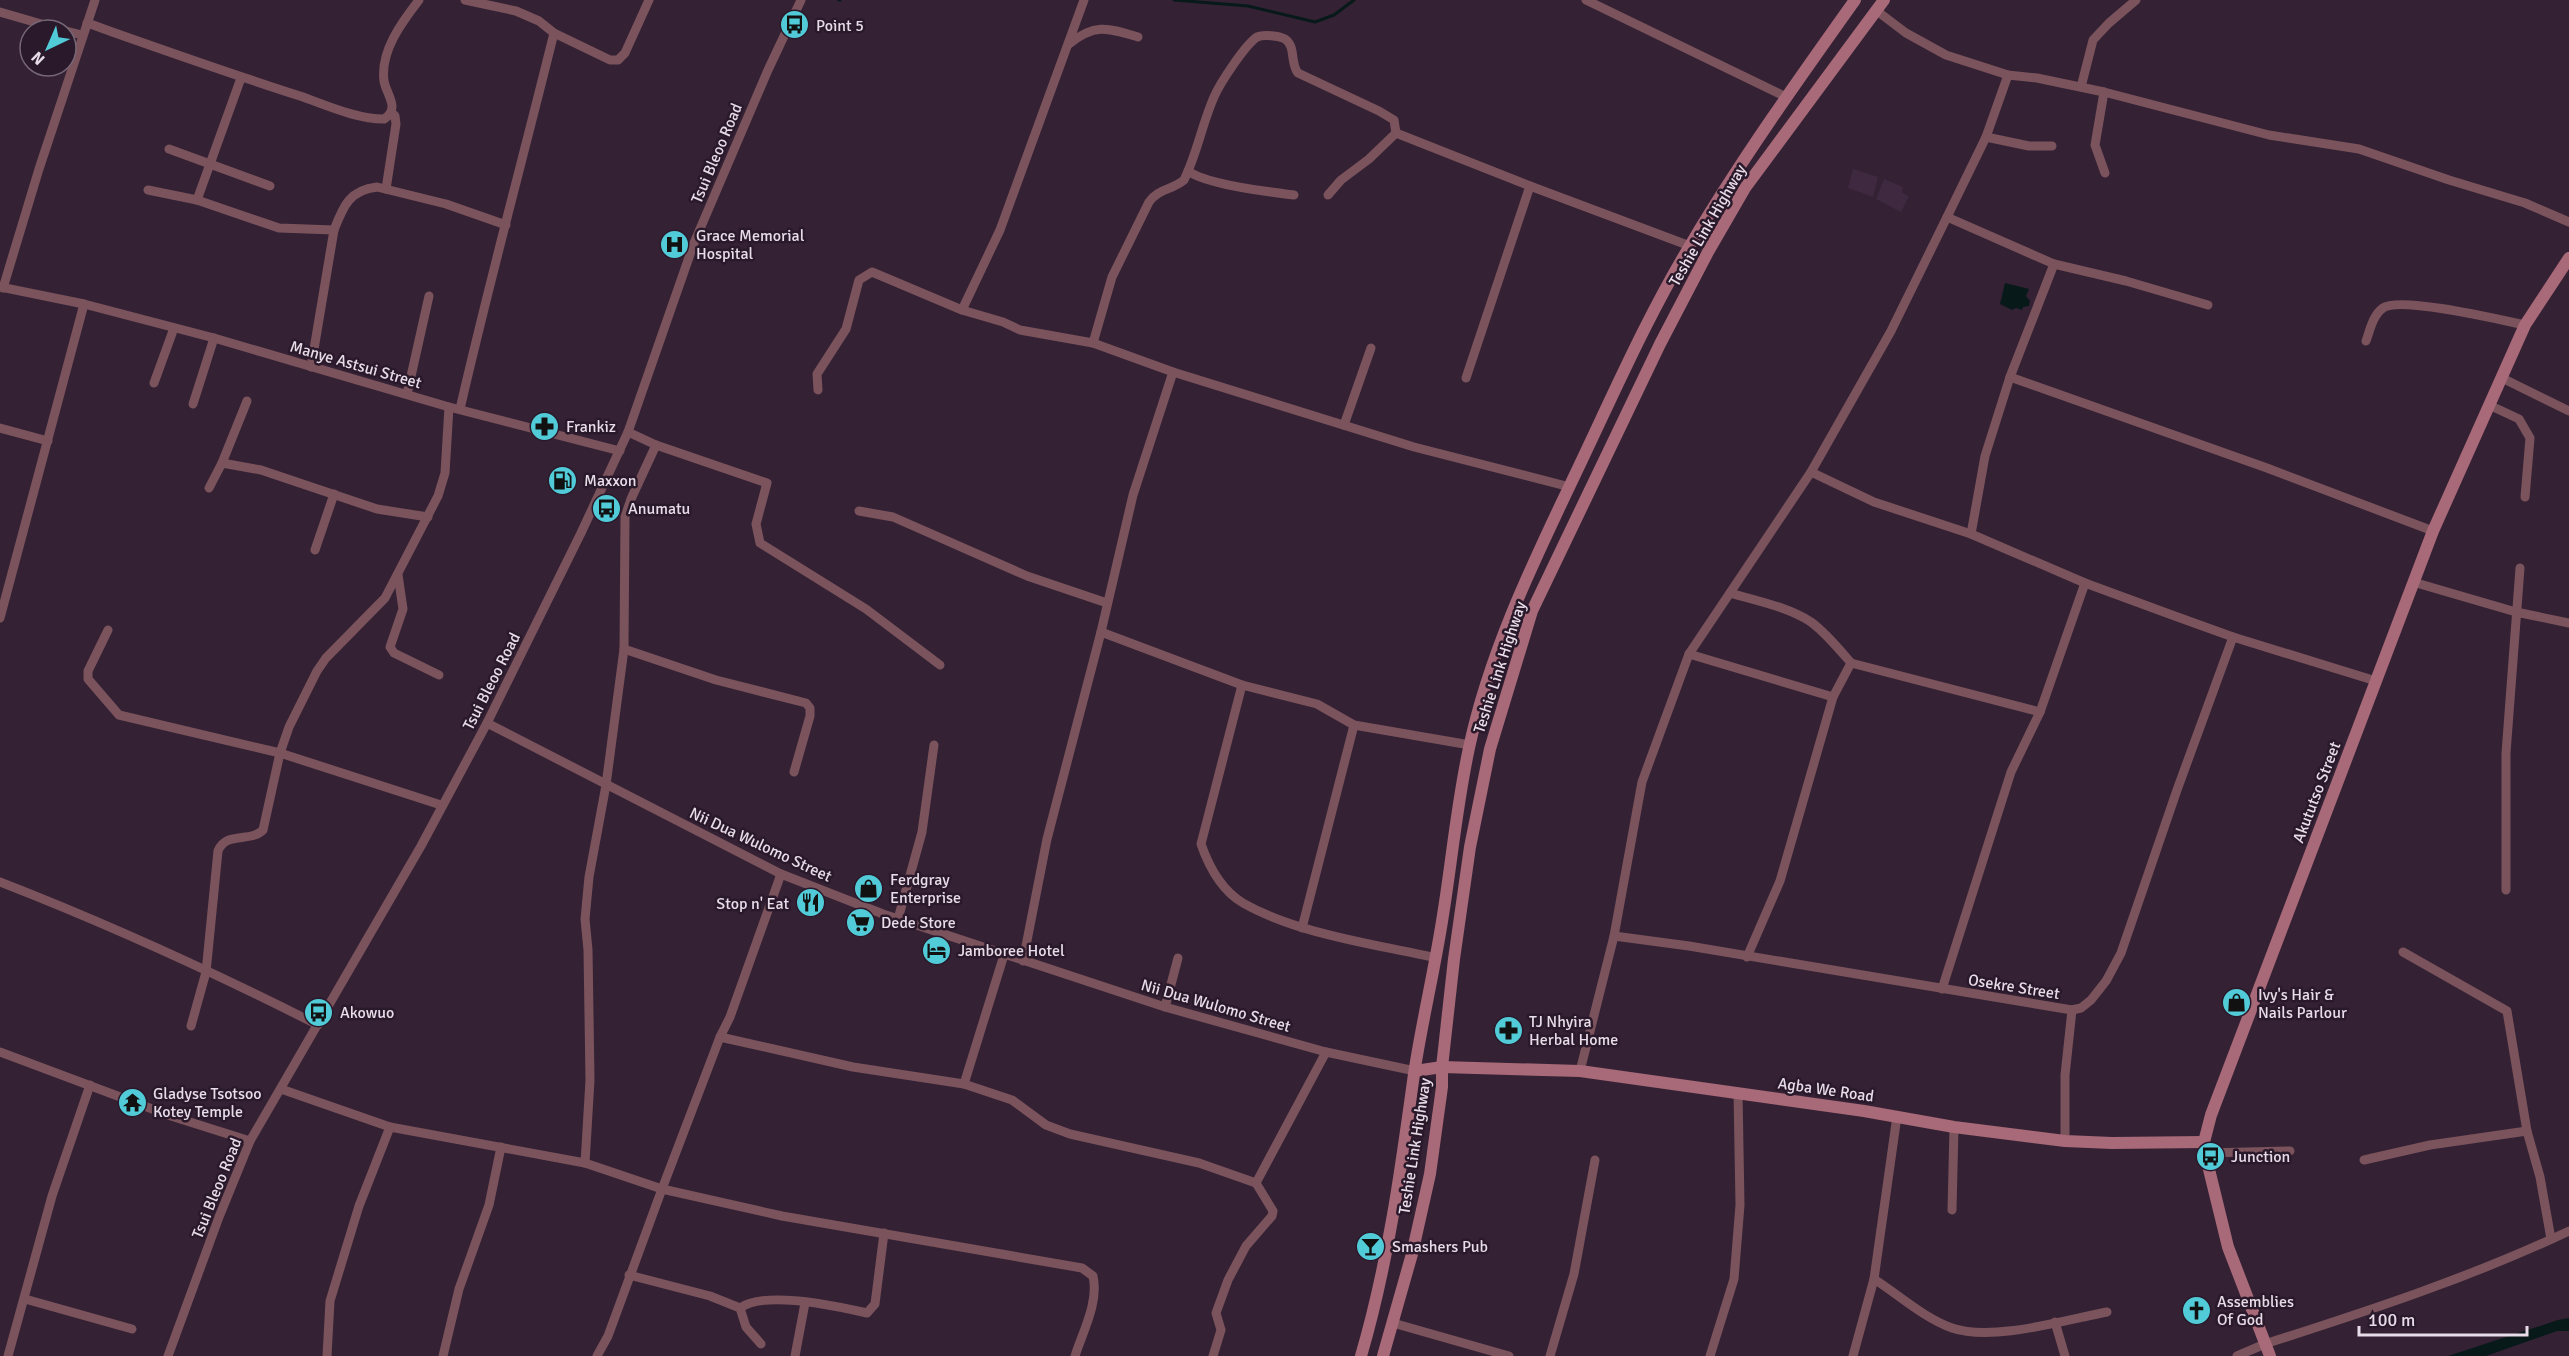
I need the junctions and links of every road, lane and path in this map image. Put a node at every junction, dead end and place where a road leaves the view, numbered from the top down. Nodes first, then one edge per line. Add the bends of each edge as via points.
1 (95, 0) edge
2 (419, 0) edge
3 (465, 0) edge
4 (649, 0) edge
5 (801, 0) edge
6 (1084, 0) edge
7 (1586, 0) edge
8 (1855, 0) edge
9 (1884, 0) edge
10 (2136, 0) edge
11 (1877, 11) junction
12 (0, 12) edge
13 (20, 18) edge
14 (87, 23) junction
15 (554, 33) junction
16 (78, 34) edge
17 (82, 35) junction
18 (1138, 37) dead end
19 (1068, 45) junction
20 (2008, 75) junction
21 (242, 78) junction
22 (2081, 87) junction
23 (2104, 93) junction
24 (1786, 97) junction
25 (391, 112) junction
26 (1396, 133) junction
27 (1986, 137) junction
28 (2052, 146) dead end
29 (169, 149) dead end
30 (212, 165) junction
31 (1188, 171) junction
32 (2105, 173) dead end
33 (270, 186) dead end
34 (1530, 186) junction
35 (386, 189) junction
36 (148, 190) dead end
37 (1294, 195) dead end
38 (1328, 195) dead end
39 (197, 200) junction
40 (1947, 217) junction
41 (2569, 222) edge
42 (506, 225) junction
43 (334, 230) junction
44 (1690, 246) junction
45 (2569, 258) edge
46 (2054, 264) junction
47 (2, 287) edge
48 (429, 296) dead end
49 (84, 304) junction
50 (2208, 305) dead end
51 (962, 310) junction
52 (2525, 325) junction
53 (174, 328) junction
54 (214, 338) junction
55 (2366, 341) dead end
56 (1093, 343) junction
57 (1371, 348) dead end
58 (311, 367) junction
59 (1173, 372) junction
60 (2010, 377) junction
61 (1466, 378) dead end
62 (2502, 378) junction
63 (154, 383) dead end
64 (818, 390) dead end
65 (407, 394) junction
66 (247, 401) dead end
67 (193, 404) dead end
68 (2489, 405) junction
69 (449, 407) junction
70 (460, 409) junction
71 (2569, 411) edge
72 (1344, 425) junction
73 (0, 428) edge
74 (628, 432) junction
75 (48, 441) junction
76 (656, 445) junction
77 (620, 451) junction
78 (222, 463) junction
79 (1811, 472) junction
80 (1570, 487) junction
81 (209, 488) dead end
82 (334, 494) junction
83 (2525, 497) dead end
84 (859, 511) dead end
85 (428, 517) junction
86 (2433, 531) junction
87 (1971, 534) junction
88 (315, 550) dead end
89 (2520, 568) dead end
90 (398, 575) junction
91 (2085, 582) junction
92 (2413, 582) junction
93 (1730, 593) junction
94 (1107, 603) junction
95 (2516, 612) junction
96 (1, 614) edge
97 (2569, 623) edge
98 (108, 630) dead end
99 (1101, 632) junction
100 (2233, 637) junction
101 (624, 650) junction
102 (1689, 654) junction
103 (1851, 663) junction
104 (940, 665) dead end
105 (439, 675) dead end
106 (2376, 681) junction
107 (1242, 685) junction
108 (1833, 697) junction
109 (2040, 712) junction
110 (487, 723) junction
111 (1354, 725) junction
112 (934, 745) dead end
113 (1470, 745) junction
114 (280, 753) junction
115 (794, 772) dead end
116 (606, 785) junction
117 (441, 805) junction
118 (781, 874) junction
119 (0, 882) edge
120 (2506, 890) dead end
121 (898, 919) junction
122 (1302, 928) junction
123 (1614, 936) junction
124 (2403, 952) dead end
125 (1004, 955) junction
126 (1747, 957) junction
127 (1178, 958) dead end
128 (1436, 958) junction
129 (1023, 961) junction
130 (206, 972) junction
131 (1942, 989) junction
132 (1165, 1007) junction
133 (2072, 1010) junction
134 (318, 1025) junction
135 (191, 1026) dead end
136 (720, 1037) junction
137 (0, 1052) edge
138 (1326, 1052) junction
139 (1442, 1067) junction
140 (1415, 1071) junction
141 (1580, 1071) junction
142 (964, 1084) junction
143 (90, 1085) junction
144 (281, 1089) junction
145 (1738, 1092) junction
146 (1898, 1116) junction
147 (390, 1127) junction
148 (1954, 1127) junction
149 (2527, 1131) junction
150 (250, 1141) junction
151 (2065, 1141) junction
152 (501, 1147) junction
153 (2205, 1147) junction
154 (2290, 1151) dead end
155 (1595, 1160) dead end
156 (2364, 1160) dead end
157 (585, 1163) junction
158 (1256, 1182) junction
159 (662, 1189) junction
160 (1952, 1210) dead end
161 (2569, 1231) edge
162 (884, 1233) junction
163 (2551, 1239) junction
164 (629, 1275) junction
165 (1874, 1279) junction
166 (25, 1299) junction
167 (805, 1303) junction
168 (740, 1308) junction
169 (2107, 1312) dead end
170 (2055, 1322) junction
171 (1393, 1323) junction
172 (132, 1329) dead end
173 (761, 1344) dead end
174 (2265, 1344) junction
175 (8, 1356) edge
176 (168, 1356) edge
177 (327, 1356) edge
178 (443, 1356) edge
179 (597, 1356) edge
180 (795, 1356) edge
181 (1075, 1356) edge
182 (1213, 1356) edge
183 (1361, 1356) edge
184 (1383, 1356) edge
185 (1509, 1356) edge
186 (1550, 1356) edge
187 (1710, 1356) edge
188 (1853, 1356) edge
189 (2066, 1356) edge
190 (2237, 1356) edge
191 (2270, 1356) edge

1 - 14 street
2 - 25 street via 391,42 384,80 393,105
3 - 15 street via 516,11
4 - 15 street via 625,53 618,60 610,60
5 - 74 street, Tsui Bleoo Road via 694,243
6 - 19 street
7 - 24 street
8 - 24 main road, Teshie Link Highway
9 - 11 main road, Teshie Link Highway
10 - 22 street via 2093,40
11 - 20 street via 1946,55
11 - 139 main road, Teshie Link Highway via 1745,188 1708,252 1532,611 1491,749 1470,847
12 - 13 street
14 - 17 street
14 - 21 street
15 - 42 street
16 - 17 street
17 - 47 street
18 - 19 street via 1108,28 1094,29
19 - 51 street via 1000,230
20 - 22 street
20 - 27 street
21 - 25 street via 375,119 384,119
21 - 30 street
22 - 23 street
23 - 32 street via 2095,145
23 - 41 street via 2269,135 2359,149 2525,203
24 - 44 main road, Teshie Link Highway
25 - 35 street via 396,124
26 - 31 street via 1394,120 1298,73 1284,39 1257,37 1219,87
26 - 34 street
26 - 38 street
27 - 28 street via 2029,146
27 - 40 street
29 - 30 street
30 - 33 street
30 - 39 street
31 - 37 street via 1254,190
31 - 56 street via 1176,186 1159,191 1149,202 1113,277
34 - 44 street
34 - 61 street
35 - 42 street
35 - 43 street via 366,188 353,194
36 - 39 street
39 - 43 street via 279,228
40 - 46 street
40 - 79 street via 1891,331
42 - 70 street
43 - 58 street
44 - 80 main road, Teshie Link Highway
45 - 52 main road, Akututso Street
46 - 50 street
46 - 60 street
47 - 49 street, Manye Astsui Street
48 - 65 street
49 - 53 street, Manye Astsui Street
49 - 75 street
51 - 56 street via 1036,335
51 - 64 street via 872,272 865,275 859,280 846,329 817,374
52 - 55 street via 2397,304 2384,307 2375,315
52 - 62 main road, Akututso Street
53 - 54 street, Manye Astsui Street
53 - 63 street
54 - 58 street, Manye Astsui Street
54 - 67 street
56 - 59 street
57 - 72 street
58 - 65 street, Manye Astsui Street
59 - 72 street
59 - 94 street via 1133,495
60 - 86 street
60 - 87 street via 1986,456
62 - 68 main road, Akututso Street
62 - 71 street
65 - 69 street, Manye Astsui Street
66 - 78 street
68 - 83 street via 2519,419 2530,438
68 - 86 main road, Akututso Street
69 - 70 street, Manye Astsui Street
69 - 85 street via 445,473
70 - 77 street, Manye Astsui Street
72 - 80 street
73 - 75 street
74 - 76 street
74 - 77 street, Tsui Bleoo Road
75 - 96 street
76 - 101 street via 626,517
76 - 104 street via 766,483 756,524 760,543 866,609
77 - 110 street, Tsui Bleoo Road
78 - 81 street
78 - 82 street via 261,470
79 - 87 street via 1874,502
79 - 93 street
80 - 113 main road, Teshie Link Highway via 1510,617
82 - 85 street via 377,509
82 - 88 street
84 - 94 street via 893,517 1027,576
85 - 90 street
86 - 92 main road, Akututso Street
87 - 91 street
89 - 95 street
90 - 105 street via 403,609 390,647 394,653
90 - 114 street via 380,604 317,671
91 - 100 street
91 - 109 street
92 - 95 street
92 - 106 main road, Akututso Street
93 - 102 street
93 - 103 street via 1810,622
94 - 99 street
95 - 97 street
95 - 120 street via 2506,753
98 - 114 street via 88,671 88,679 119,715
99 - 107 street
99 - 129 street via 1047,839
100 - 106 street
100 - 133 street, Osekre Street via 2121,953 2091,1000
101 - 115 street via 716,680 806,703 810,716
101 - 116 street
102 - 108 street
102 - 123 street via 1642,782
103 - 108 street
103 - 109 street
106 - 153 main road, Akututso Street via 2211,1114
107 - 111 street via 1317,704
107 - 122 street via 1201,844 1208,865 1242,902
108 - 126 street via 1780,881
109 - 131 street via 2011,772
110 - 116 street, Nii Dua Wulomo Street
110 - 117 street, Tsui Bleoo Road
111 - 113 street
111 - 122 street
112 - 121 street via 922,832
113 - 128 main road, Teshie Link Highway
114 - 117 street
114 - 130 street via 263,830 227,840 218,851
116 - 118 street, Nii Dua Wulomo Street
116 - 157 street via 585,919 590,1080
117 - 134 street, Tsui Bleoo Road
118 - 121 street, Nii Dua Wulomo Street
118 - 136 street
119 - 130 street via 91,918
121 - 125 street, Nii Dua Wulomo Street
122 - 128 street
123 - 126 street, Osekre Street
123 - 141 street
124 - 149 street via 2507,1011
125 - 129 street, Nii Dua Wulomo Street
125 - 142 street
126 - 131 street, Osekre Street
127 - 132 street
128 - 140 main road, Teshie Link Highway
129 - 132 street, Nii Dua Wulomo Street
130 - 134 street
130 - 135 street
131 - 133 street, Osekre Street
132 - 138 street, Nii Dua Wulomo Street
133 - 151 street via 2065,1075
134 - 144 street, Tsui Bleoo Road
136 - 142 street via 853,1067
136 - 159 street
137 - 143 street
138 - 140 street, Nii Dua Wulomo Street
138 - 158 street
139 - 140 main road, Agba We Road
139 - 141 main road, Agba We Road
139 - 171 main road, Teshie Link Highway via 1430,1174
140 - 183 main road, Teshie Link Highway via 1401,1173
141 - 145 main road, Agba We Road
142 - 158 street via 1012,1100 1046,1125 1070,1134 1200,1163
143 - 150 street
143 - 166 street via 52,1196
144 - 147 street
144 - 150 street, Tsui Bleoo Road
145 - 146 main road, Agba We Road
145 - 187 street via 1740,1205 1734,1279
146 - 148 main road, Agba We Road
146 - 165 street
147 - 152 street
147 - 177 street via 359,1206 330,1301
148 - 151 main road, Agba We Road
148 - 160 street
149 - 156 street via 2430,1145
149 - 163 street
150 - 176 street, Tsui Bleoo Road
151 - 153 main road, Agba We Road
152 - 157 street
152 - 178 street via 489,1205 459,1289
153 - 154 street
153 - 174 main road, Akututso Street via 2228,1247
155 - 186 street via 1574,1274
157 - 159 street
158 - 182 street via 1273,1211 1272,1216 1246,1246 1228,1280 1216,1313 1221,1330
159 - 162 street via 782,1216
159 - 164 street
161 - 163 street
162 - 167 street via 871,1310 867,1313
162 - 181 street via 1082,1268 1093,1276 1094,1299
163 - 174 street via 2440,1284
164 - 168 street
164 - 179 street
165 - 170 street via 1953,1328 1993,1334
165 - 188 street
166 - 172 street
166 - 175 street
167 - 168 street via 765,1299
167 - 180 street
168 - 173 street via 746,1327
169 - 170 street
170 - 189 street
171 - 184 main road, Teshie Link Highway
171 - 185 street
174 - 190 street
174 - 191 main road, Akututso Street

